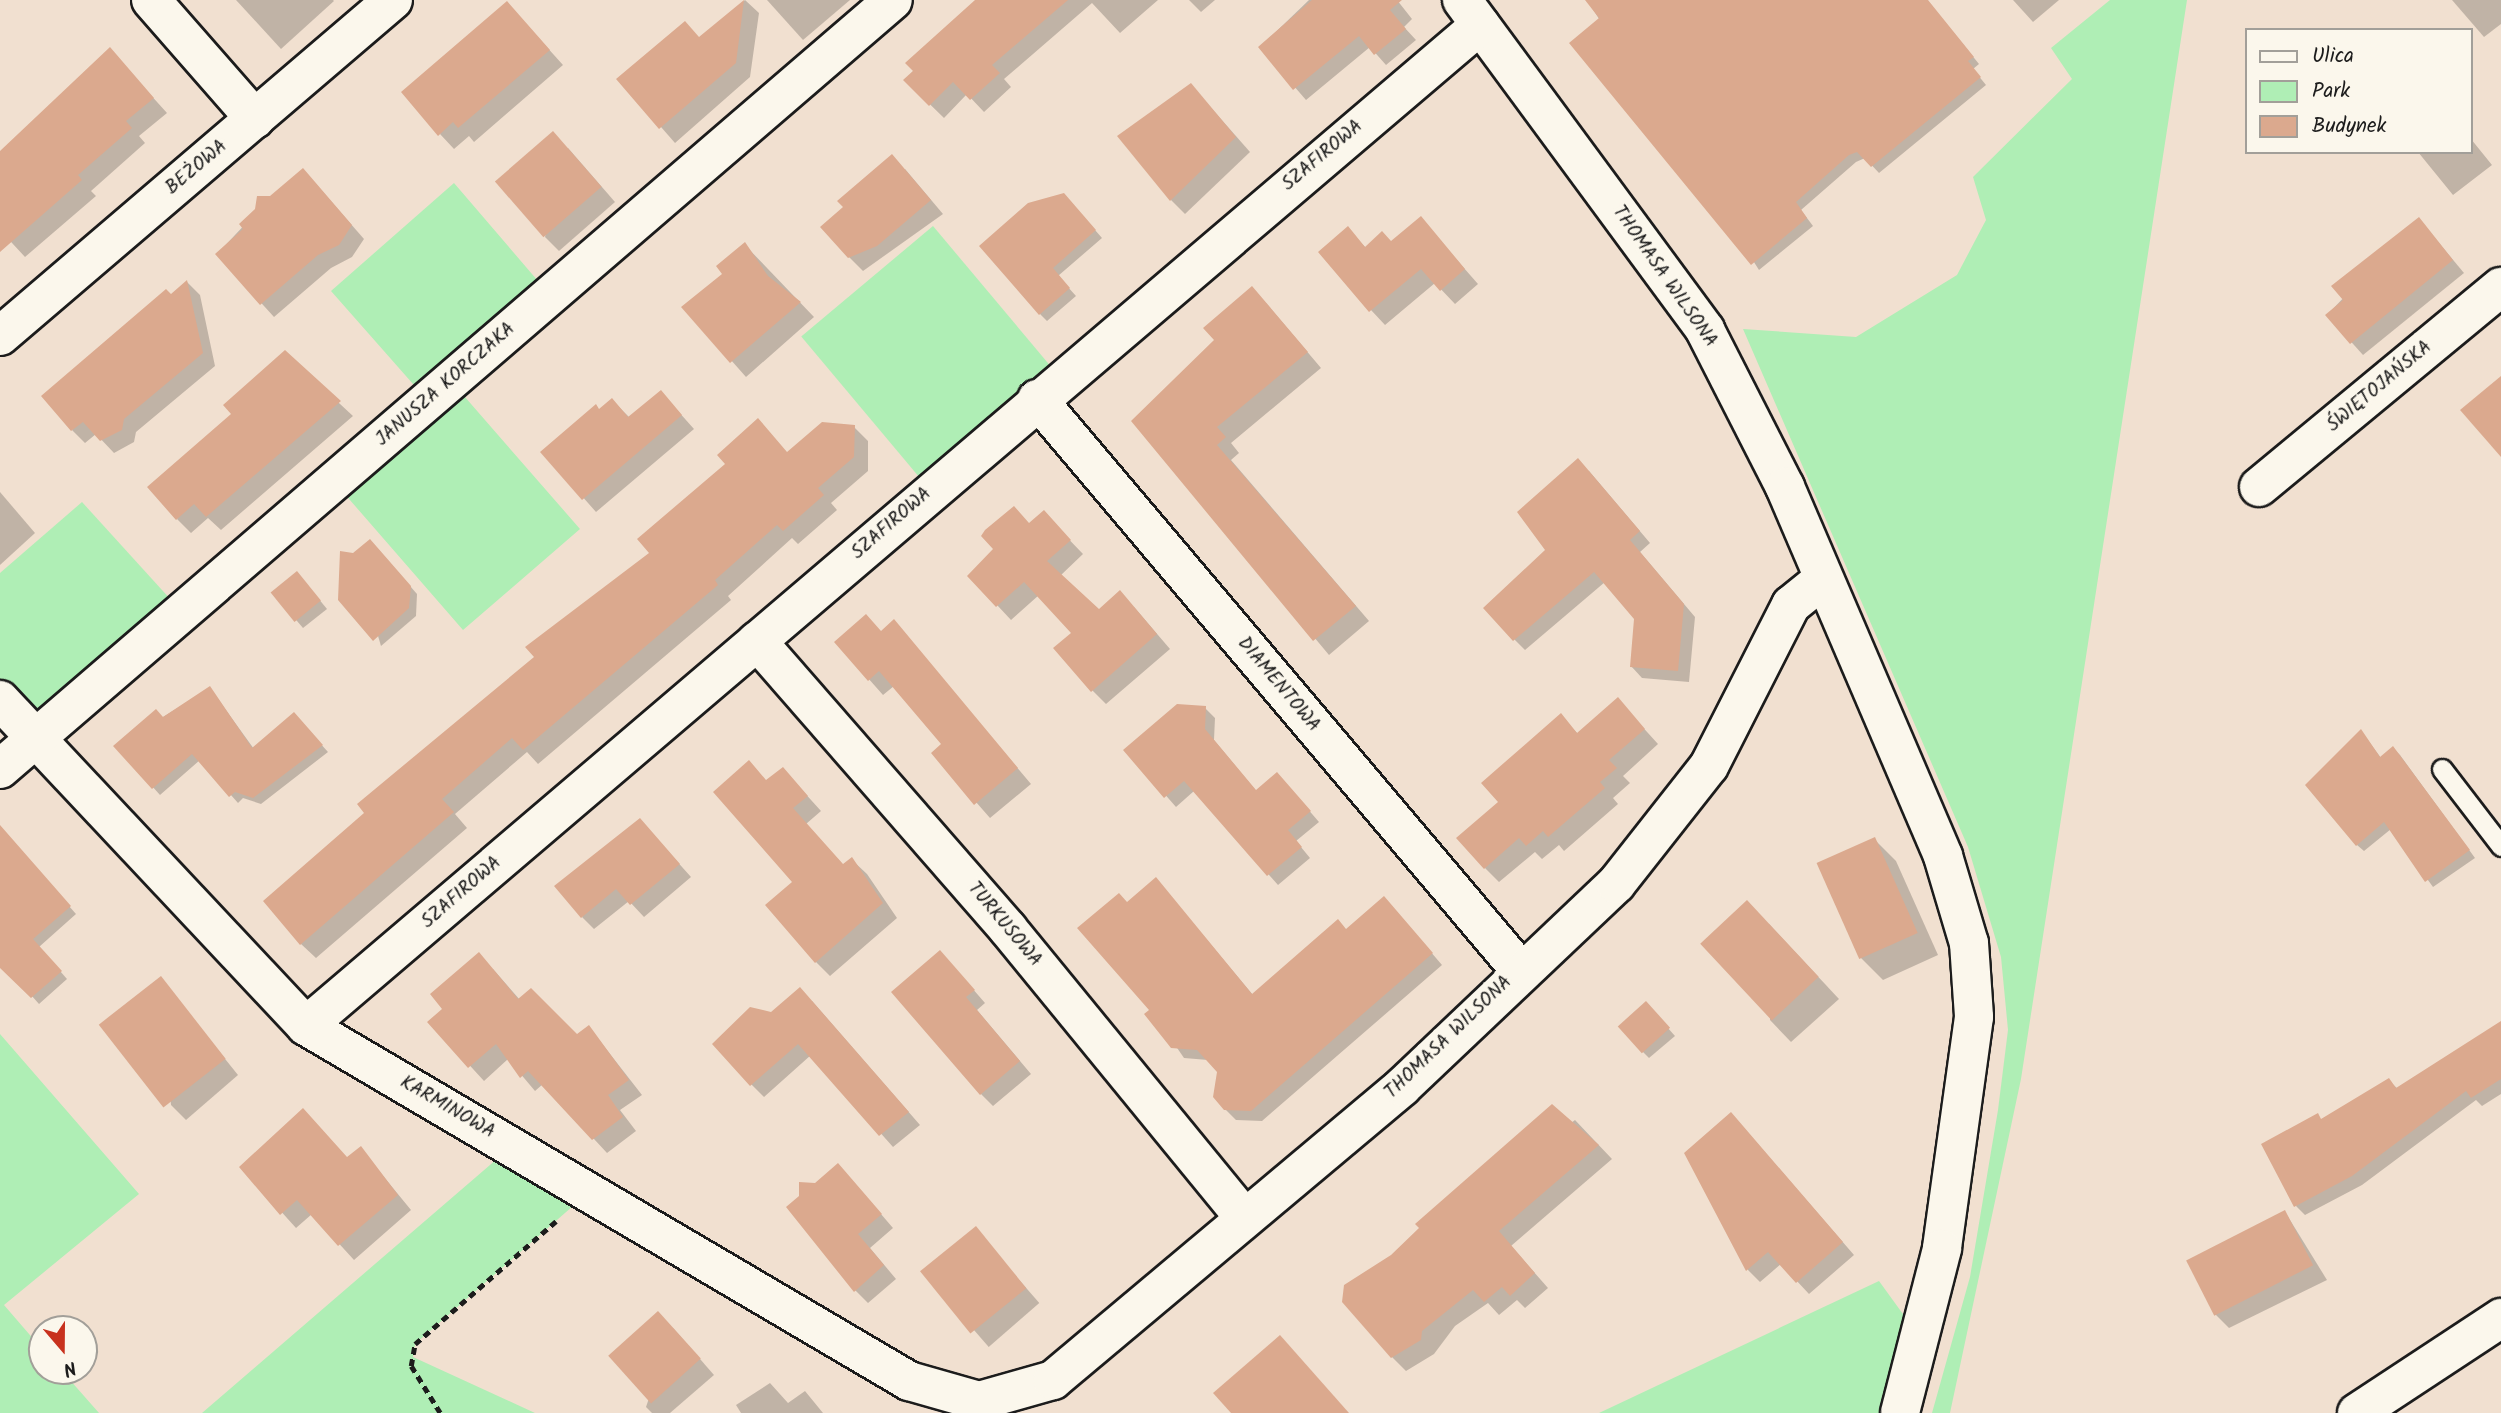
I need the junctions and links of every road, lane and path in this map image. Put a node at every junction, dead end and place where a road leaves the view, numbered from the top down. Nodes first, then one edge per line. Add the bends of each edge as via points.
1 (151, 0) edge
2 (393, 0) edge
3 (893, 0) edge
4 (1471, 12) edge
5 (255, 119) junction
6 (2501, 287) edge
7 (0, 336) edge
8 (1037, 399) junction
9 (2259, 487) dead end
10 (1823, 579) junction
11 (757, 641) junction
12 (0, 700) edge
13 (34, 739) junction
14 (0, 769) edge
15 (2442, 769) dead end
16 (2501, 846) edge
17 (1520, 970) junction
18 (306, 1026) junction
19 (589, 1192) junction
20 (1243, 1216) junction
21 (2501, 1318) edge
22 (977, 1407) edge
23 (440, 1413) edge
24 (1900, 1413) edge
25 (2357, 1413) edge

1 - 5 street
2 - 5 street, BEŻOWA
3 - 13 street, JANUSZA KORCZAKA
4 - 8 street, SZAFIROWA
4 - 10 street, THOMASA WILSONA via 1705,330 1785,487
5 - 7 street, BEŻOWA
6 - 9 street, ŚWIĘTOJAŃSKA
8 - 11 street, SZAFIROWA
8 - 17 street, DIAMENTOWA
10 - 17 street, THOMASA WILSONA via 1791,605 1745,704 1679,809 1616,884
10 - 24 street, THOMASA WILSONA via 1943,856 1969,943 1975,1017 1964,1123 1942,1249
11 - 18 street, SZAFIROWA
11 - 20 street, TURKUSOWA via 1008,929
12 - 13 street, KARMINOWA
13 - 14 street, JANUSZA KORCZAKA
13 - 18 street, KARMINOWA
15 - 16 lane
17 - 20 street, THOMASA WILSONA via 1402,1087
18 - 19 street, KARMINOWA
19 - 22 street, KARMINOWA via 909,1381
19 - 23 path via 415,1344 411,1366
20 - 22 street, THOMASA WILSONA via 1053,1380
21 - 25 street

